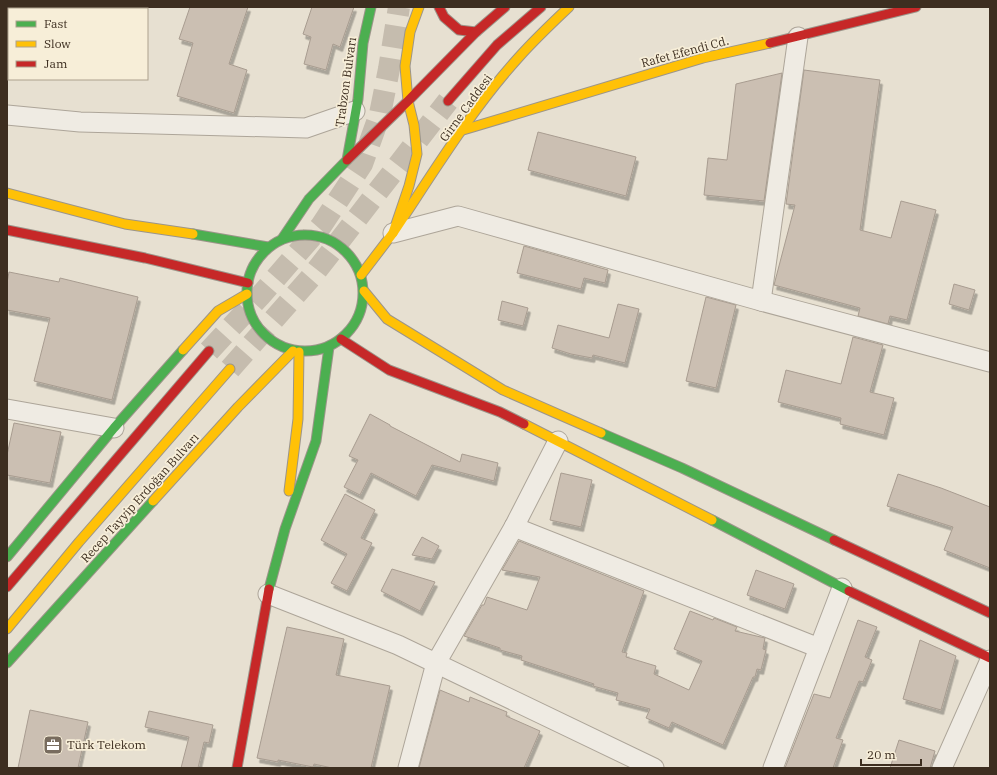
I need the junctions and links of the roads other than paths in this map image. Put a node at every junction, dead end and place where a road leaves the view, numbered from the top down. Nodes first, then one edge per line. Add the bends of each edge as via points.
1 (371, 7) edge
2 (419, 7) edge
3 (439, 7) edge
4 (505, 7) edge
5 (541, 7) edge
6 (569, 7) edge
7 (916, 7) edge
8 (476, 32) junction
9 (798, 37) junction
10 (408, 101) junction
11 (448, 101) tunnel mouth
12 (355, 111) junction
13 (7, 115) edge
14 (463, 130) junction
15 (347, 160) junction
16 (7, 193) edge
17 (7, 230) edge
18 (393, 232) junction
19 (282, 239) junction
20 (268, 247) junction
21 (361, 275) junction
22 (248, 283) junction
23 (364, 291) junction
24 (247, 294) junction
25 (761, 301) junction
26 (341, 339) junction
27 (329, 347) junction
28 (209, 351) tunnel mouth
29 (296, 351) junction
30 (990, 362) edge
31 (230, 368) tunnel mouth
32 (7, 409) edge
33 (114, 428) junction
34 (558, 442) junction
35 (514, 527) junction
36 (284, 529) junction
37 (7, 557) edge
38 (7, 588) edge
39 (842, 588) junction
40 (268, 594) junction
41 (989, 609) edge
42 (7, 629) edge
43 (819, 648) junction
44 (990, 659) edge
45 (7, 663) edge
46 (436, 663) junction
47 (237, 768) edge
48 (408, 768) edge
49 (654, 768) edge
50 (773, 768) edge
51 (942, 768) edge

1 - 12 main road, Trabzon Bulvarı via 363,43
2 - 10 main road via 410,32 405,66
3 - 8 main road via 444,17 459,30
4 - 8 main road
5 - 11 main road, Girne Caddesi via 497,45
6 - 14 main road, Girne Caddesi via 515,62
7 - 9 main road, Rafet Efendi Cd.
8 - 10 main road
9 - 14 main road, Rafet Efendi Cd. via 703,58
9 - 25 street
10 - 15 main road
10 - 18 main road via 417,154 410,186
12 - 13 street via 306,128 80,122
12 - 15 main road, Trabzon Bulvarı
14 - 18 main road, Girne Caddesi
15 - 19 main road via 309,199
16 - 20 main road via 125,224
17 - 22 main road via 165,262
18 - 21 main road
18 - 25 street via 458,216
19 - 20 main road
19 - 21 main road via 314,235 330,240 347,252
20 - 22 main road via 249,274
21 - 23 main road
22 - 24 main road
23 - 26 main road via 358,318 351,330
23 - 41 main road via 387,319 503,390 682,468
24 - 29 main road via 248,307 254,322 264,336 278,345
24 - 33 main road via 218,311
25 - 30 street
26 - 27 main road
26 - 34 main road via 389,370 500,412
27 - 29 main road via 316,351
27 - 36 main road via 316,441
28 - 38 main road
29 - 36 main road via 298,419
29 - 45 main road, Recep Tayyip Erdoğan Bulvarı via 238,407
31 - 42 main road
32 - 33 street
33 - 37 main road
34 - 35 street
34 - 39 main road
35 - 43 street
35 - 46 street
36 - 40 main road
39 - 43 street
39 - 44 main road
40 - 46 street via 398,645
40 - 47 main road
43 - 50 street
44 - 51 street
46 - 48 street
46 - 49 street

